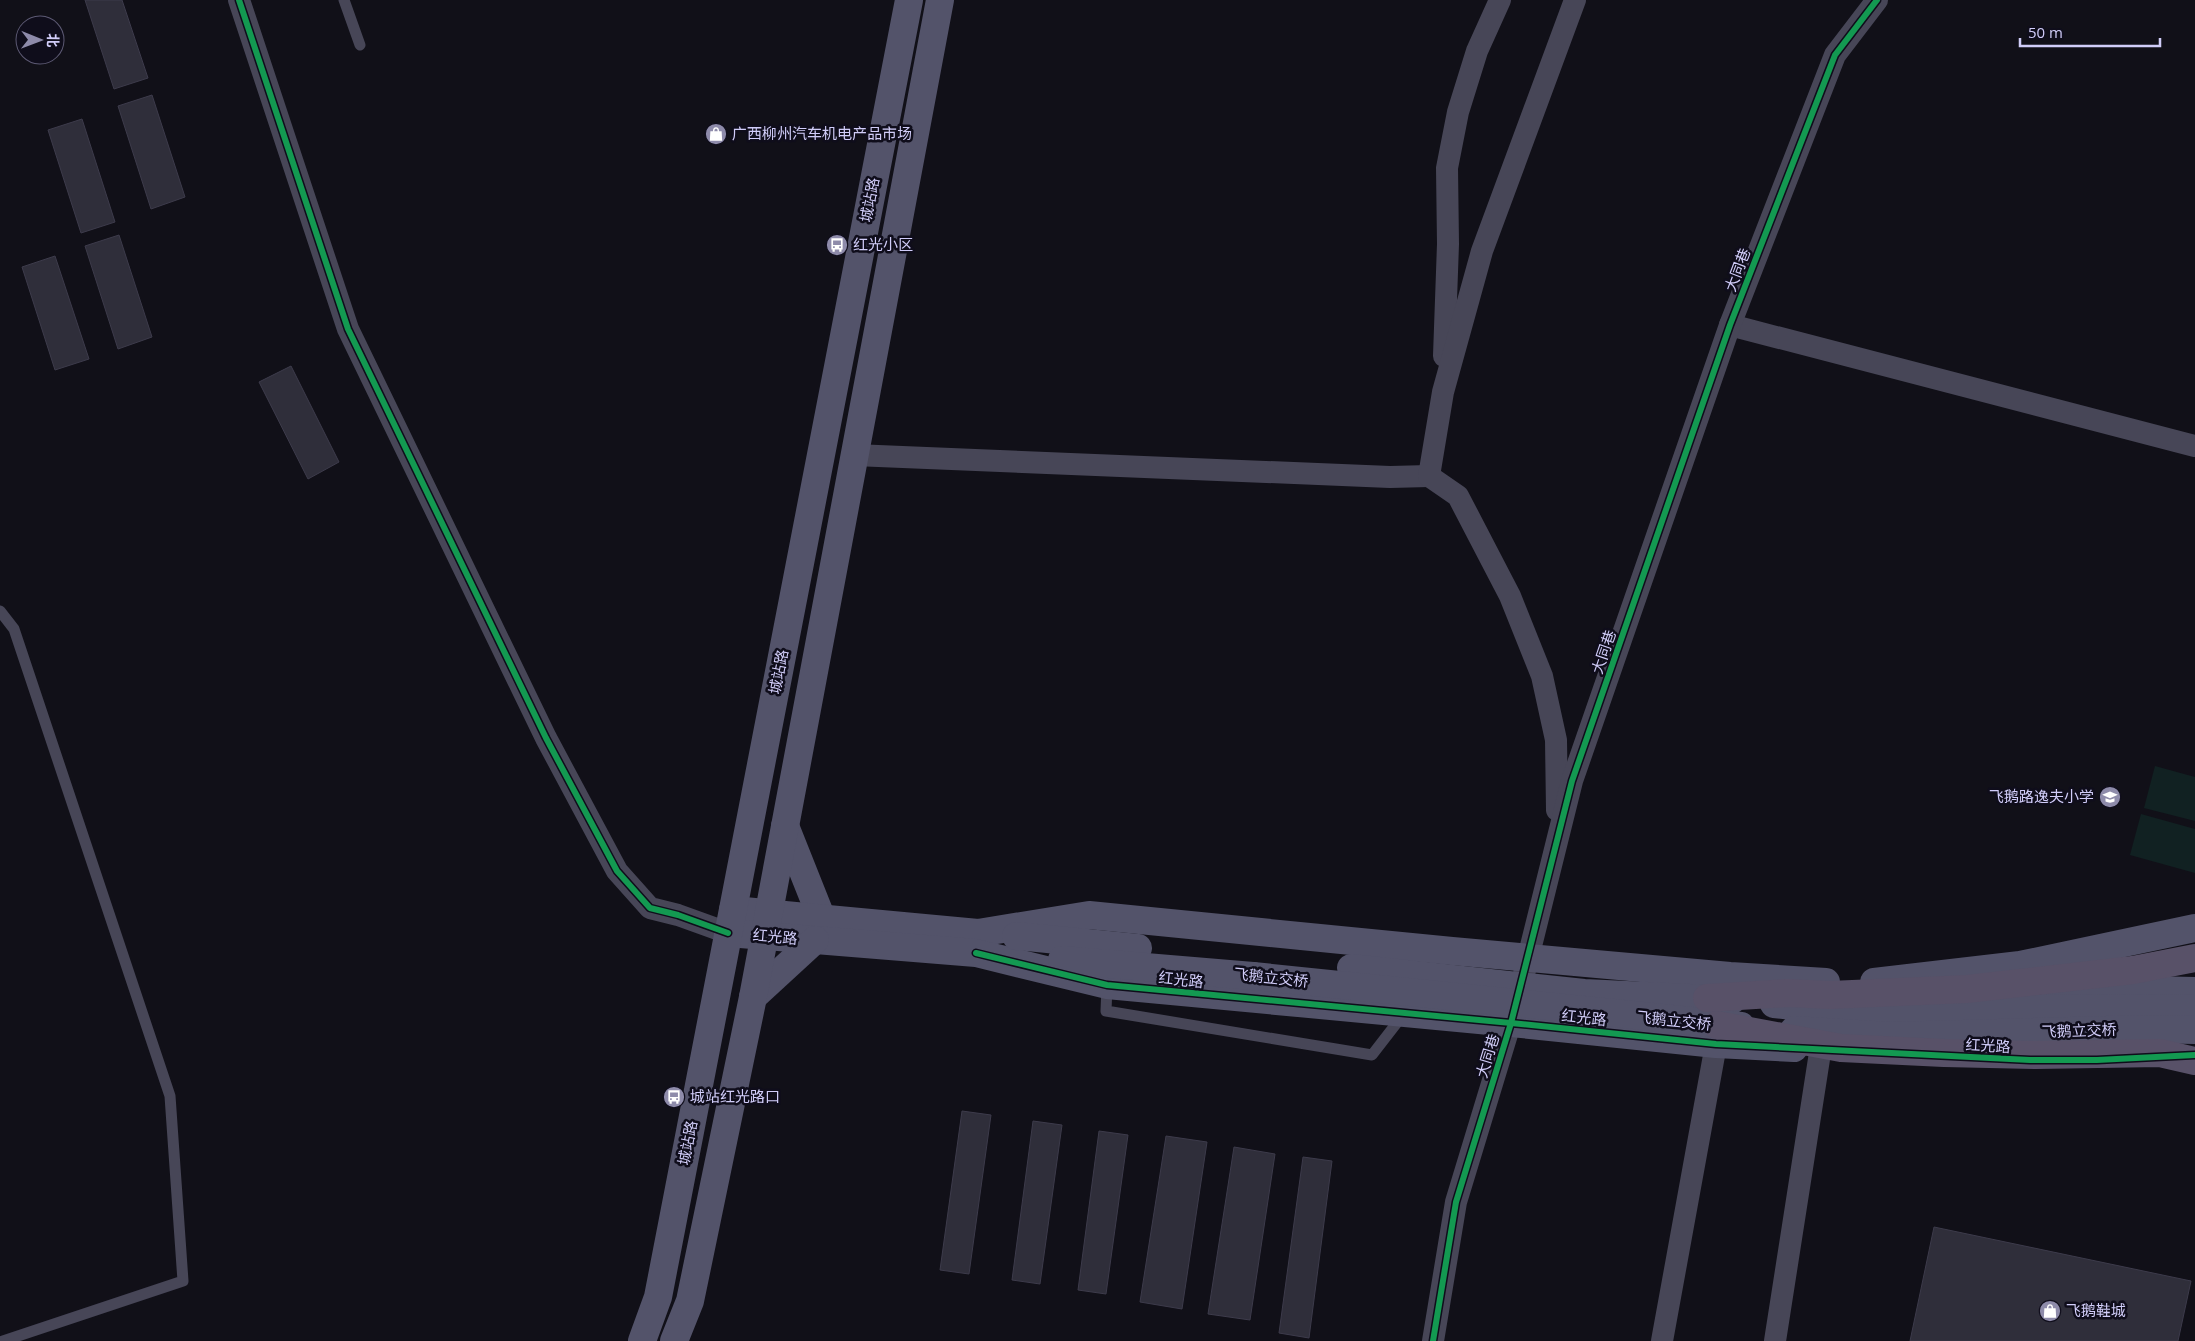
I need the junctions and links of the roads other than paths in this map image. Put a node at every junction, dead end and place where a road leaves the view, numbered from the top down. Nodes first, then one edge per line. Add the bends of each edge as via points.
1 (239, 0) edge
2 (344, 0) edge
3 (909, 0) edge
4 (940, 0) edge
5 (1500, 0) edge
6 (1575, 0) edge
7 (1877, 0) edge
8 (360, 45) dead end
9 (1730, 325) junction
10 (1443, 392) junction
11 (2195, 446) edge
12 (854, 455) junction
13 (1429, 476) junction
14 (0, 611) edge
15 (785, 826) junction
16 (1558, 841) junction
17 (731, 922) junction
18 (767, 925) junction
19 (2195, 928) edge
20 (818, 929) junction
21 (977, 943) junction
22 (1529, 958) junction
23 (2195, 958) edge
24 (1254, 967) junction
25 (1730, 976) junction
26 (1831, 982) junction
27 (1860, 984) junction
28 (1107, 985) junction
29 (2036, 988) junction
30 (2195, 991) edge
31 (753, 997) junction
32 (1707, 998) junction
33 (2195, 1009) edge
34 (1404, 1014) junction
35 (1511, 1023) junction
36 (1717, 1035) junction
37 (1821, 1050) junction
38 (2194, 1051) edge
39 (2030, 1060) junction
40 (3, 1341) edge
41 (642, 1341) edge
42 (674, 1341) edge
43 (1433, 1341) edge
44 (1662, 1341) edge
45 (1775, 1341) edge

1 - 17 street via 348,329 550,746 617,871 650,908
2 - 8 lane
3 - 17 main road, 城站路
4 - 12 main road
5 - 10 street via 1477,51 1458,112 1447,168
6 - 10 street via 1482,251
7 - 9 street, 大同巷 via 1835,55
9 - 11 street
9 - 16 street, 大同巷 via 1572,781
10 - 13 street
12 - 13 street
12 - 15 main road
13 - 16 street via 1458,496 1510,596 1542,676 1556,740
14 - 40 lane via 14,630 170,1096 183,1281
15 - 18 main road
15 - 20 main road
16 - 22 street, 大同巷
17 - 18 main road, 红光路
17 - 41 main road, 城站路 via 658,1297
18 - 20 main road, 红光路
18 - 31 main road
19 - 27 main road via 2020,964
20 - 21 main road, 红光路
20 - 31 main road
21 - 22 main road, 红光路 via 1088,915
21 - 24 main road, 飞鹅立交桥
21 - 28 main road, 红光路
22 - 25 main road, 红光路
22 - 35 street, 大同巷
23 - 32 main road, bridge via 2133,970 1967,989
24 - 32 main road, 飞鹅立交桥, bridge via 1584,993
24 - 36 main road, 飞鹅立交桥, bridge
25 - 26 main road, 红光路
25 - 36 street
26 - 27 main road, 红光路
26 - 37 street
27 - 29 main road, 红光路
28 - 34 main road, 红光路
28 - 34 lane via 1106,1012 1372,1054
29 - 30 main road, 红光路
29 - 39 main road
31 - 42 main road via 690,1301
32 - 33 main road, 飞鹅立交桥, bridge via 1839,1011
34 - 35 main road, 红光路
35 - 36 main road, 红光路
35 - 43 street, 大同巷 via 1456,1202
36 - 37 main road, 红光路
36 - 38 main road, bridge via 1841,1048 2026,1055
36 - 44 street
37 - 39 main road, 红光路
37 - 45 street
38 - 39 main road, 红光路 via 2097,1060

